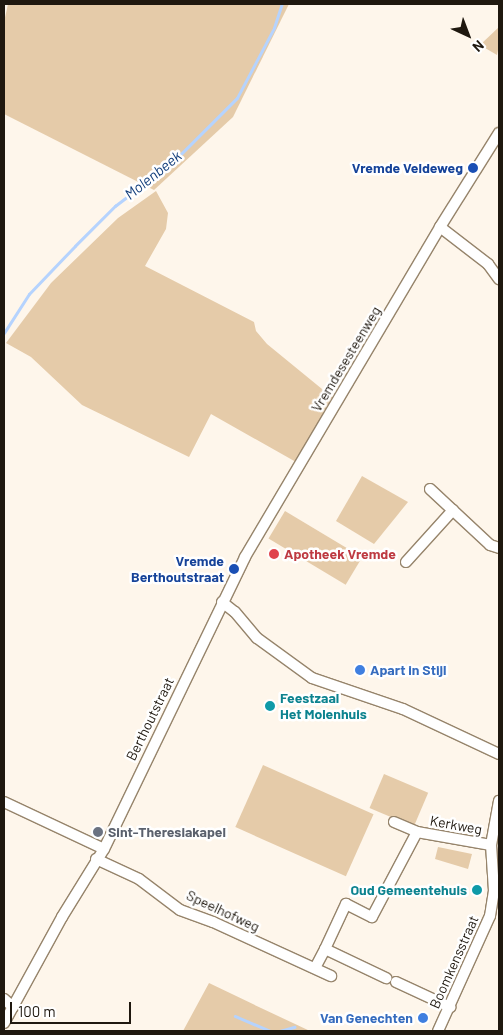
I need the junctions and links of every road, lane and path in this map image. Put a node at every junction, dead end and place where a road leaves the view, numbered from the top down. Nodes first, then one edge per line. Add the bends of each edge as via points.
1 (499, 132) edge
2 (440, 227) junction
3 (499, 278) edge
4 (430, 489) dead end
5 (453, 510) junction
6 (499, 548) edge
7 (406, 562) dead end
8 (222, 602) junction
9 (499, 754) edge
10 (499, 801) edge
11 (4, 802) edge
12 (394, 822) dead end
13 (417, 832) junction
14 (491, 845) junction
15 (104, 849) junction
16 (96, 859) junction
17 (496, 874) edge
18 (324, 949) junction
19 (315, 968) junction
20 (331, 976) dead end
21 (386, 978) dead end
22 (396, 982) dead end
23 (4, 999) edge
24 (13, 1007) junction
25 (450, 1007) junction
26 (4, 1023) edge
27 (439, 1031) edge

1 - 2 street, Vremdesesteenweg
2 - 3 street via 488,264
2 - 8 street, Vremdesesteenweg via 250,548
4 - 5 street
5 - 6 street via 490,545
5 - 7 street
8 - 9 street via 235,612 256,638 312,678 403,709
8 - 15 street, Berthoutstraat
10 - 14 street, Boomkensstraat
11 - 15 street
12 - 13 street, Kerkweg
13 - 14 street, Kerkweg
13 - 18 street, Kerkweg via 372,917 346,904
14 - 17 street, Boomkensstraat
15 - 16 street, Berthoutstraat
16 - 19 street, Speelhofweg via 139,879 180,910
16 - 24 street
17 - 25 street, Boomkensstraat via 490,916
18 - 19 street
18 - 21 street
19 - 20 street, Speelhofweg
22 - 25 street
23 - 24 street
24 - 26 street
25 - 27 street, Boomkensstraat

